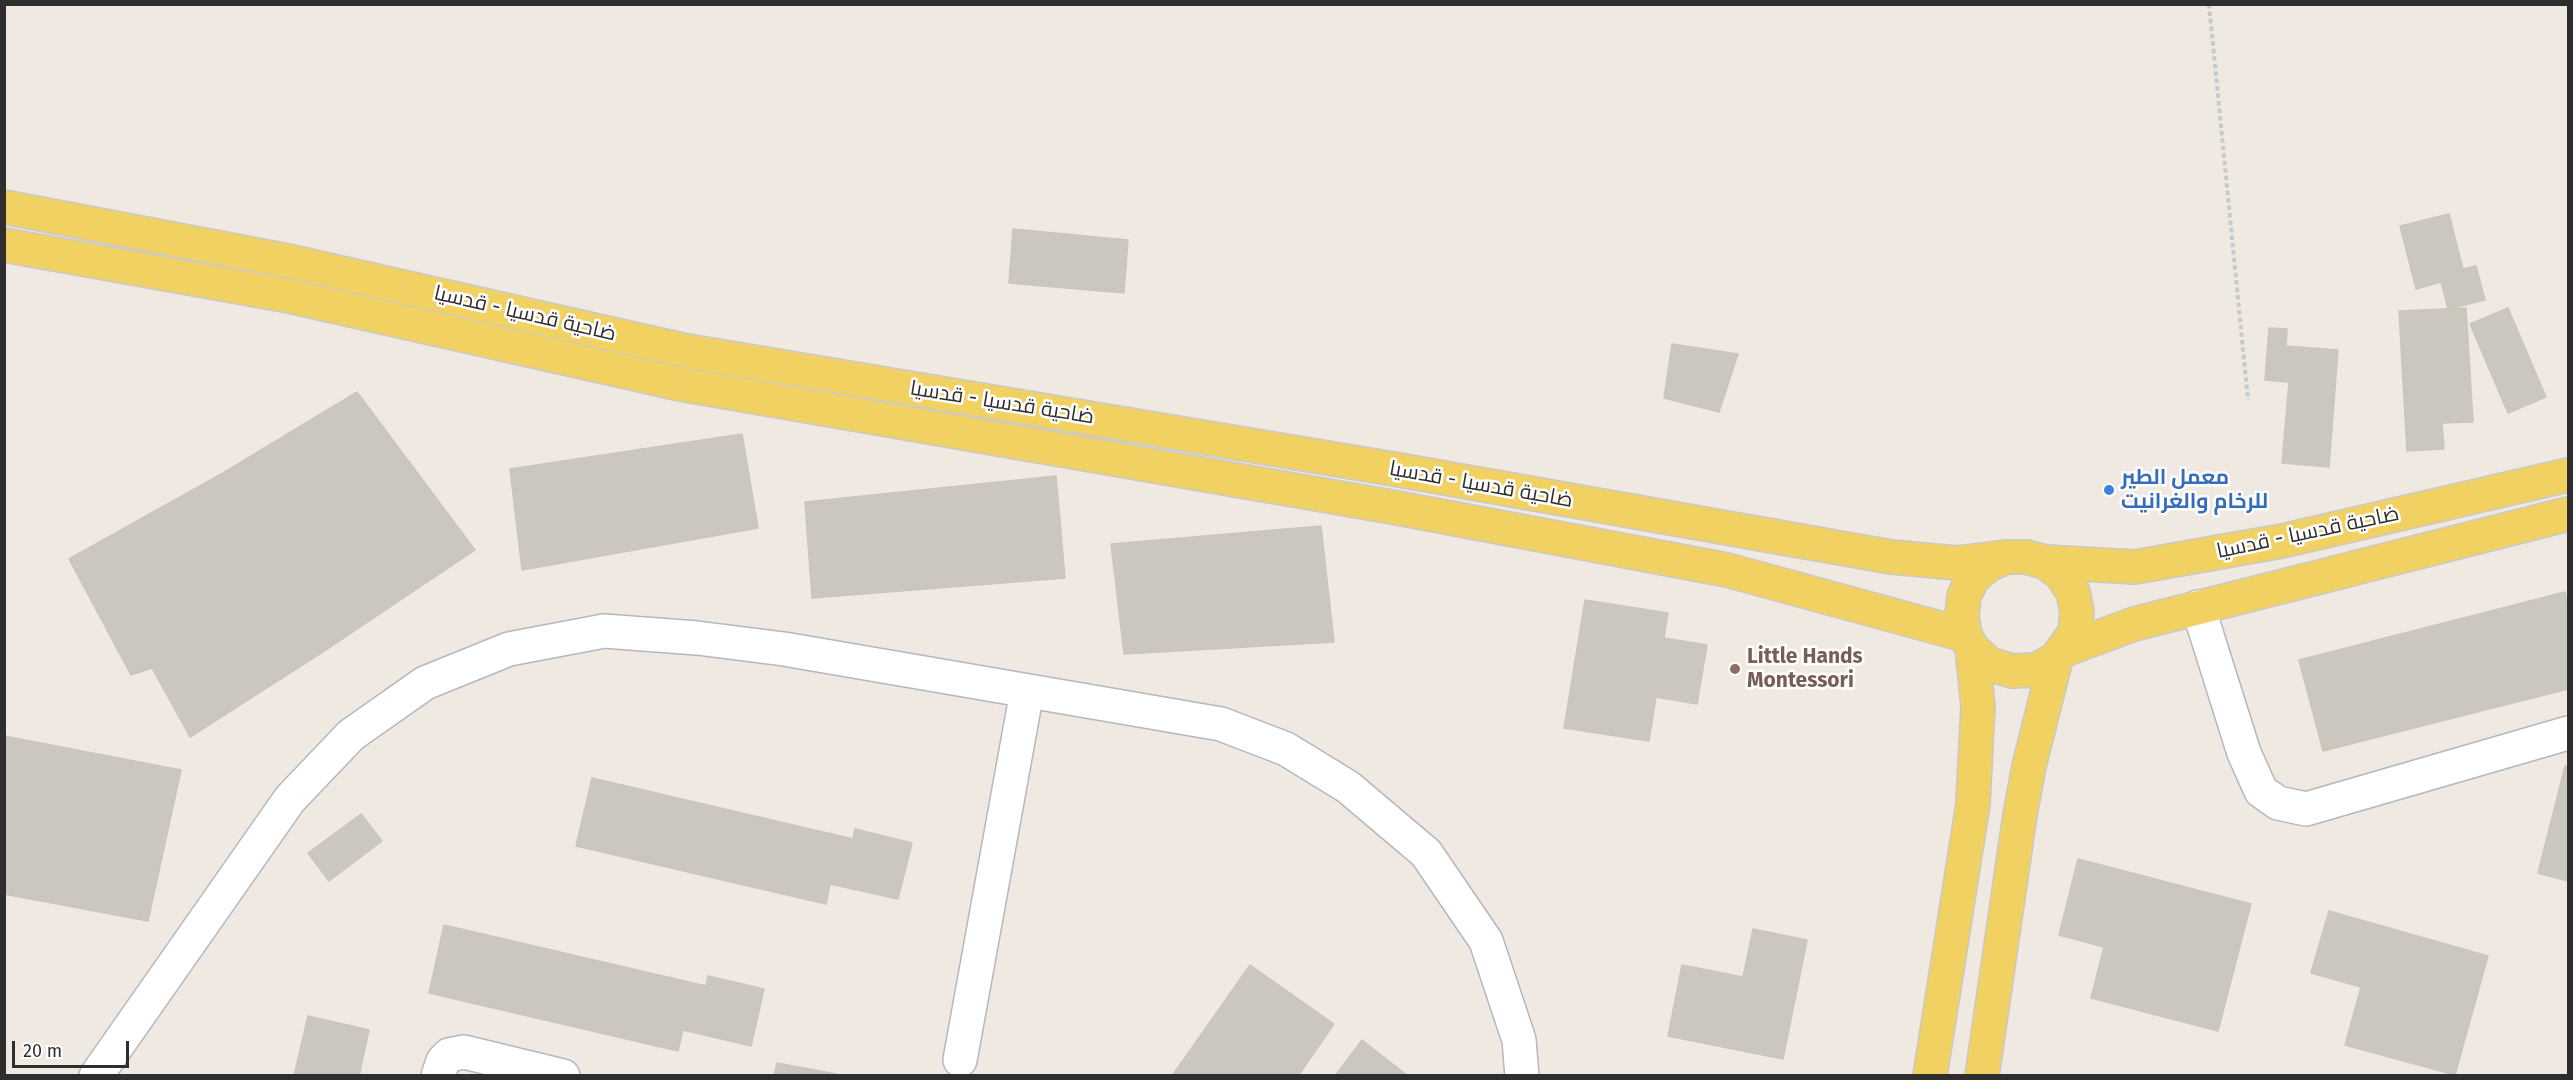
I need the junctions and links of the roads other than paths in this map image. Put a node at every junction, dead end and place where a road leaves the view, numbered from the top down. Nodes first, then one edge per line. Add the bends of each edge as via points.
1 (4, 207) edge
2 (4, 244) edge
3 (2568, 475) edge
4 (2568, 514) edge
5 (2006, 557) junction
6 (2045, 562) junction
7 (2199, 607) junction
8 (1969, 641) junction
9 (2060, 654) junction
10 (1027, 692) junction
11 (2568, 733) edge
12 (960, 1060) dead end
13 (96, 1076) edge
14 (438, 1076) edge
15 (563, 1076) edge
16 (1522, 1076) edge
17 (1930, 1076) edge
18 (1982, 1076) edge

1 - 5 main road, ضاحية قدسيا - قدسيا via 288,261 687,351 1891,557 1957,563
2 - 8 main road, ضاحية قدسيا - قدسيا via 284,295 680,384 1392,507 1727,570
3 - 6 main road, ضاحية قدسيا - قدسيا via 2282,541 2135,567
4 - 7 main road, ضاحية قدسيا - قدسيا
5 - 6 main road via 2026,556
5 - 8 main road via 1973,578 1964,596 1962,616
6 - 9 main road via 2061,574 2073,592 2077,612 2075,633
7 - 9 main road, ضاحية قدسيا - قدسيا via 2134,624
7 - 11 street via 2244,753 2260,791 2278,803 2306,809
8 - 9 main road via 1989,664 2012,671 2036,670
8 - 17 main road via 1978,706 1972,804
9 - 18 main road via 2029,766 2018,825
10 - 12 street
10 - 13 street via 784,650 604,631 509,649 425,683 351,735 290,799
10 - 16 street via 1221,724 1286,749 1348,787 1426,852 1486,941 1519,1040
14 - 15 street via 449,1055 465,1052

